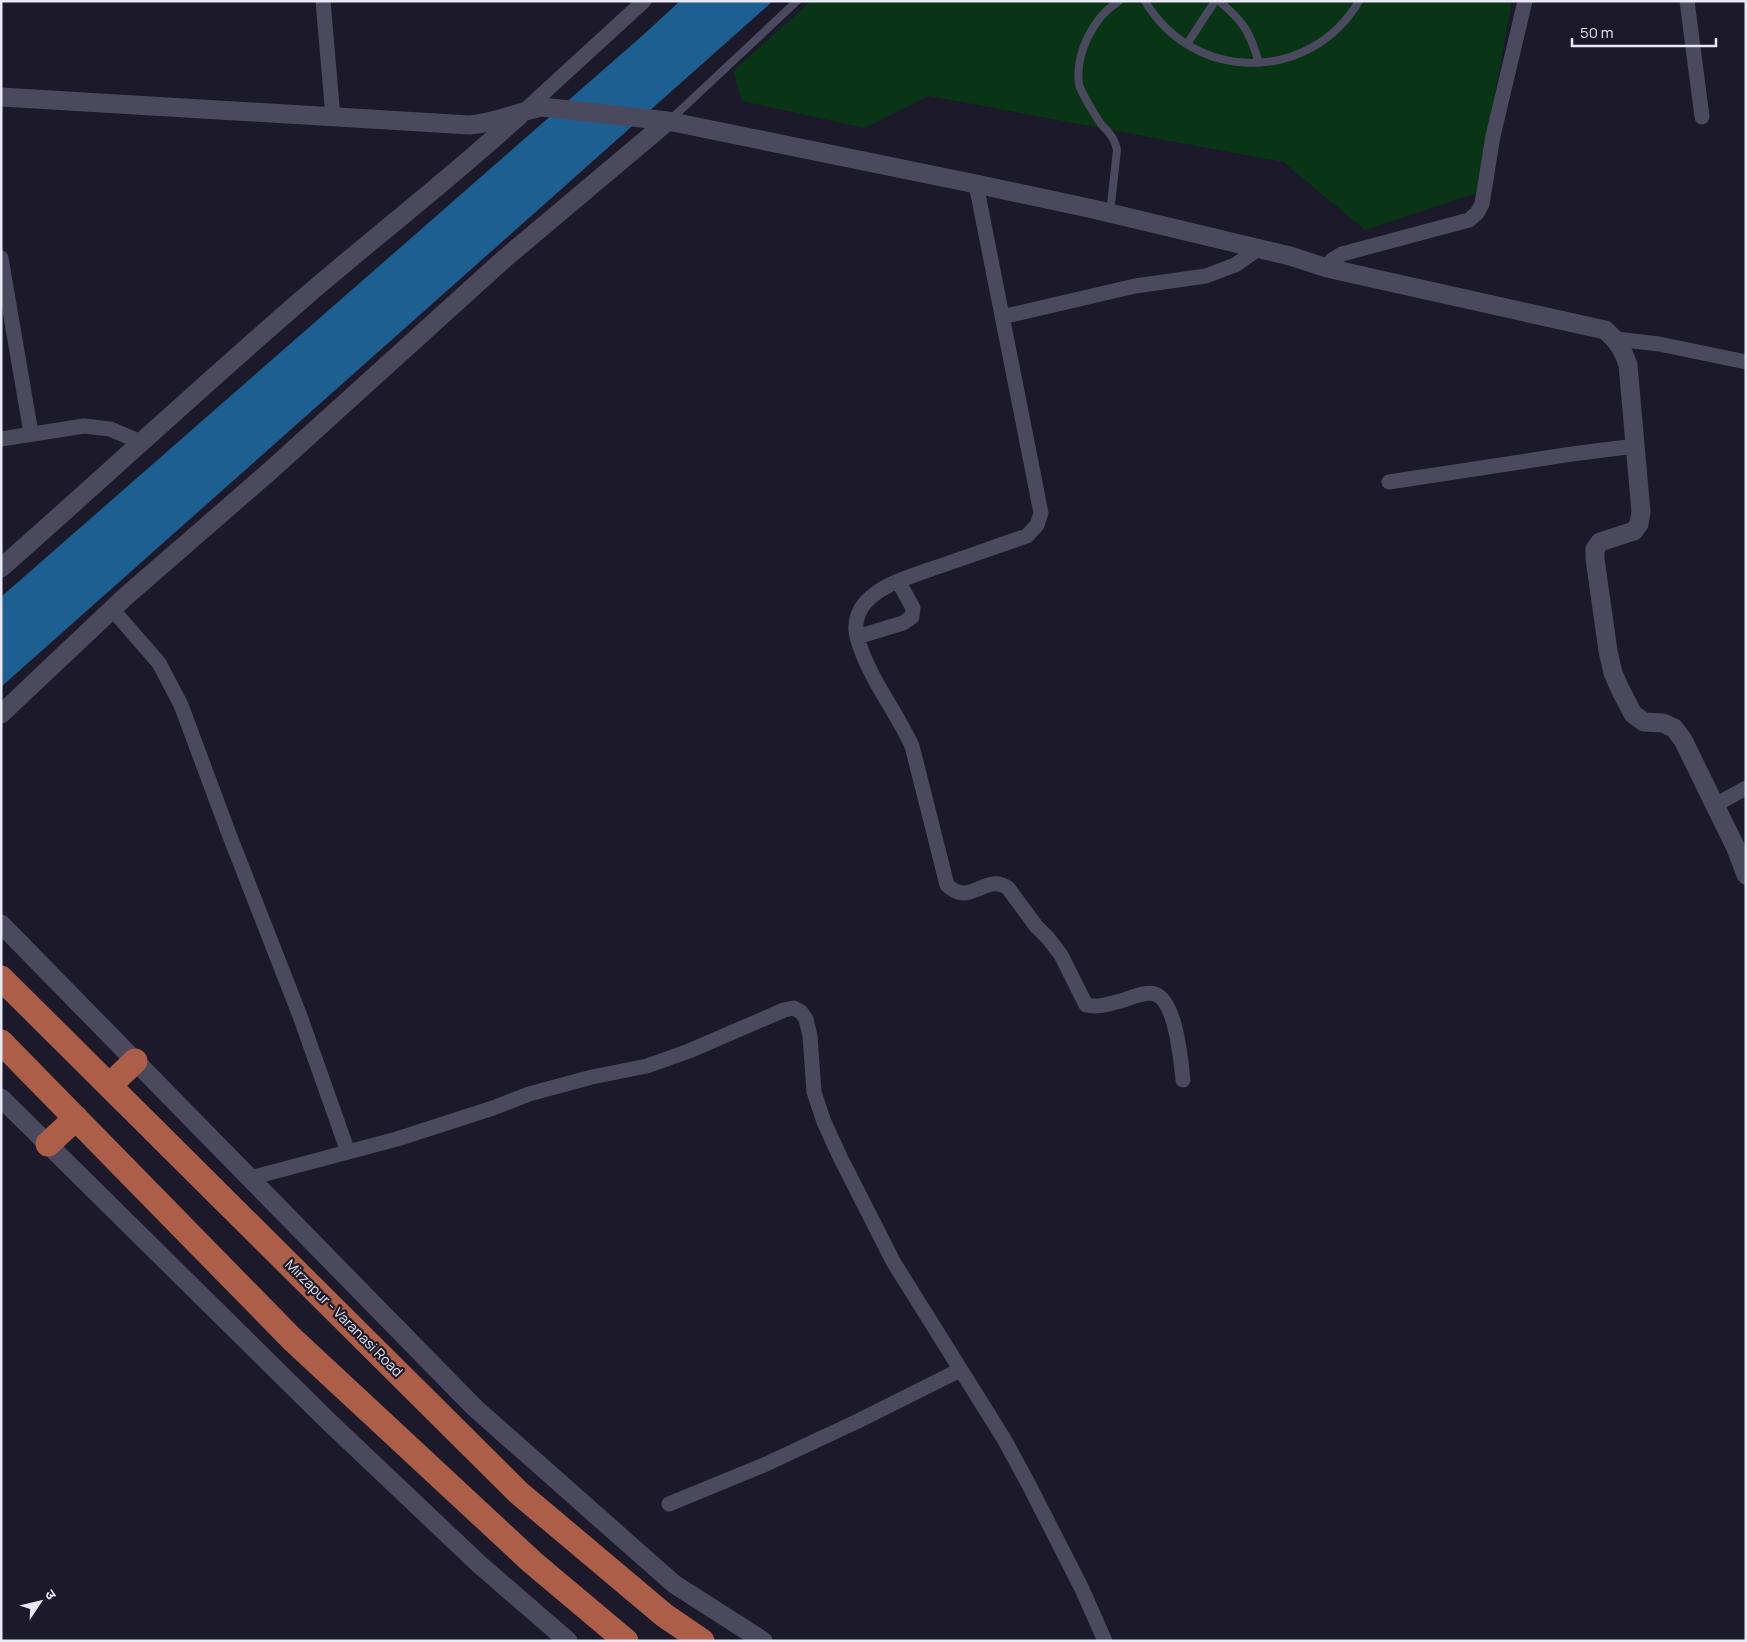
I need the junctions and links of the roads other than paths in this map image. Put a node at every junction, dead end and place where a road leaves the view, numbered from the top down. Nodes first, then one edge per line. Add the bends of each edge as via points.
1 (323, 1) edge
2 (644, 1) edge
3 (797, 1) edge
4 (1119, 1) edge
5 (1145, 1) edge
6 (1215, 1) edge
7 (1219, 1) edge
8 (1359, 1) edge
9 (1525, 1) edge
10 (1687, 1) edge
11 (1187, 44) junction
12 (1259, 63) junction
13 (1, 97) edge
14 (533, 109) junction
15 (333, 117) junction
16 (1702, 117) dead end
17 (660, 120) junction
18 (976, 184) junction
19 (1110, 213) junction
20 (1258, 249) junction
21 (1, 258) edge
22 (1327, 268) junction
23 (1002, 317) junction
24 (1616, 339) junction
25 (1746, 362) edge
26 (31, 433) junction
27 (1, 439) edge
28 (141, 442) junction
29 (1635, 446) junction
30 (1389, 482) dead end
31 (1, 568) edge
32 (898, 581) junction
33 (112, 609) junction
34 (856, 637) junction
35 (1, 714) edge
36 (1746, 788) edge
37 (1715, 805) junction
38 (1746, 875) edge
39 (1, 924) edge
40 (1, 978) edge
41 (4, 1045) edge
42 (135, 1061) junction
43 (1183, 1080) dead end
44 (110, 1086) junction
45 (1, 1098) edge
46 (76, 1118) junction
47 (48, 1144) junction
48 (348, 1152) junction
49 (250, 1178) junction
50 (960, 1370) junction
51 (669, 1504) dead end
52 (568, 1641) edge
53 (626, 1641) edge
54 (702, 1641) edge
55 (763, 1641) edge
56 (1105, 1641) edge

1 - 15 street
2 - 14 street
3 - 17 lane
4 - 19 lane via 1099,19 1087,39 1080,61 1079,85 1100,123 1116,142
5 - 11 lane via 1168,30
6 - 11 lane
7 - 12 lane via 1237,16 1252,39
8 - 12 lane via 1352,14 1333,34 1311,49 1286,59
9 - 22 street via 1478,214 1469,220 1342,254
10 - 16 street
11 - 12 lane via 1210,56 1234,62
13 - 15 street
14 - 15 street via 483,124
14 - 17 street
14 - 28 street via 299,302
17 - 18 street
17 - 33 street
18 - 19 street
18 - 23 street
19 - 20 street
20 - 22 street
20 - 23 street via 1235,265 1206,276 1136,286
21 - 26 street
22 - 24 street via 1605,330
23 - 32 street via 1041,513 1038,525 1027,536
24 - 25 street via 1659,344
24 - 29 street via 1628,365
26 - 27 street
26 - 28 street via 84,426 110,429
28 - 31 street
29 - 30 street
29 - 37 street via 1641,512 1639,524 1634,531 1600,542 1595,548 1608,651 1613,673 1633,714 1644,722 1663,723 1674,728
32 - 34 street via 871,597 859,611
32 - 34 street via 913,608 912,617 903,623
33 - 35 street
33 - 48 street via 158,663 181,705 300,1016
34 - 43 street via 872,676 912,746 947,885 955,893 964,894 994,884 1002,883 1008,888 1061,955 1086,1005 1106,1005 1155,994 1171,1012
36 - 37 street
37 - 38 street
39 - 42 street
40 - 44 highway, Mirzapur - Varanasi Road
41 - 46 highway
42 - 44 highway
42 - 49 street
44 - 54 highway, Mirzapur - Varanasi Road via 519,1493 664,1615
45 - 47 street
46 - 47 highway
46 - 53 highway via 292,1339 532,1562
47 - 52 street via 327,1420 479,1564
48 - 49 street
48 - 50 street via 530,1094 647,1066 794,1008 806,1019 814,1092 828,1130 894,1263
49 - 55 street via 475,1408 674,1584
50 - 51 street via 798,1449
50 - 56 street via 1029,1485

